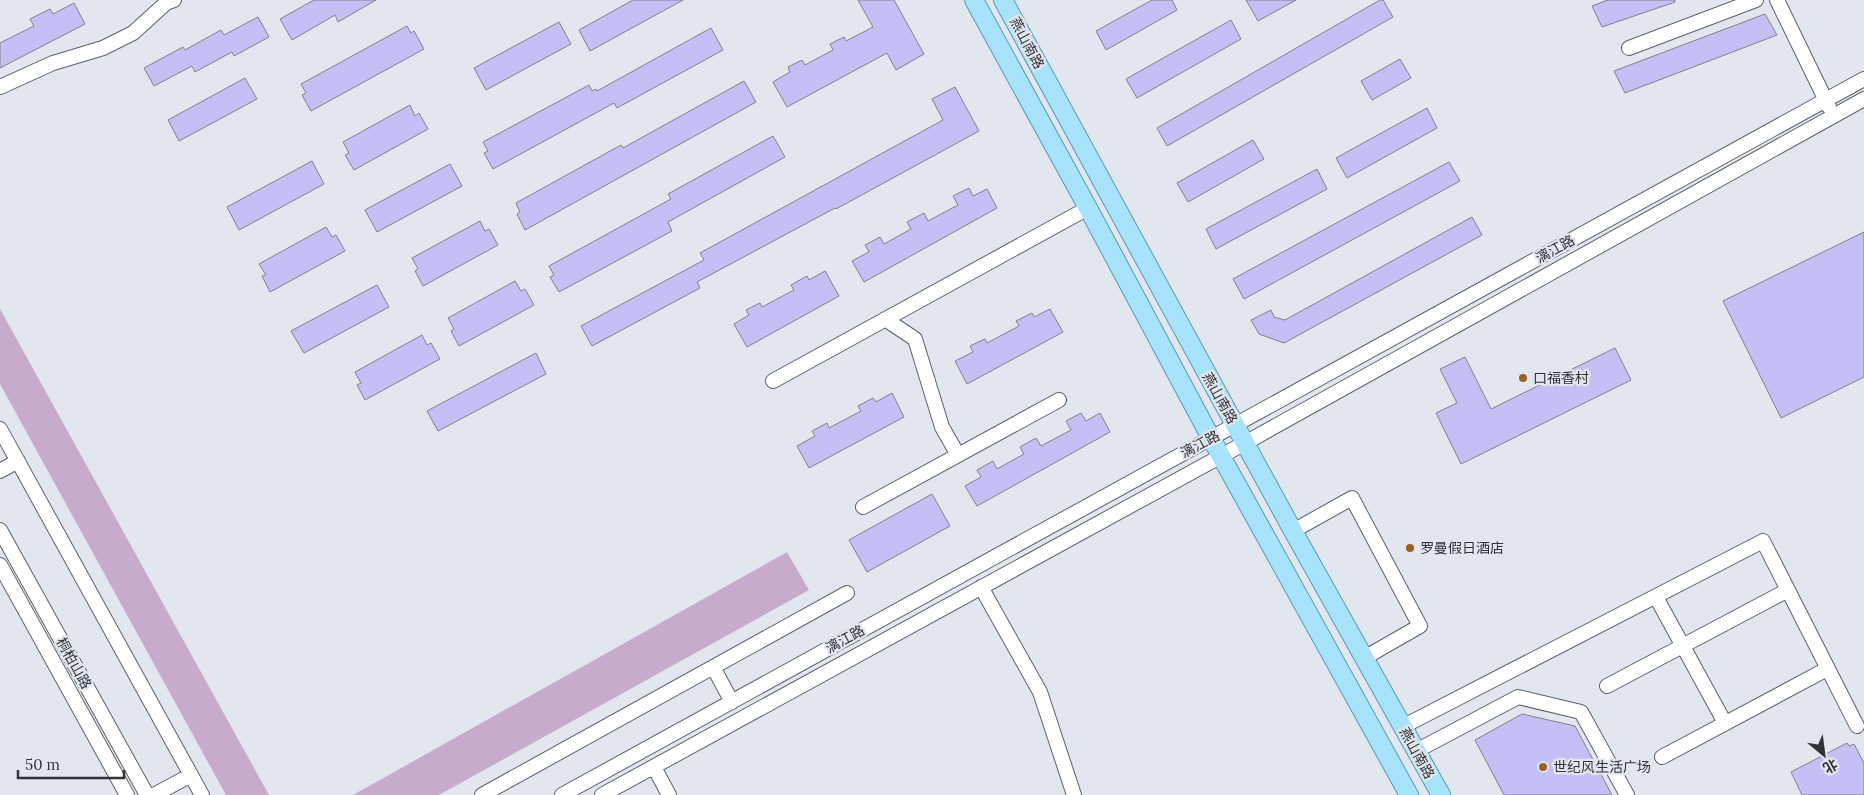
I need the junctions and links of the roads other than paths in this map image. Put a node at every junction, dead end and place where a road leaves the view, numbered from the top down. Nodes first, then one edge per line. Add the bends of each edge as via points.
1 (174, 0) edge
2 (974, 0) edge
3 (1003, 0) edge
4 (1756, 0) edge
5 (1777, 0) edge
6 (1027, 43) junction
7 (1629, 48) dead end
8 (1004, 55) junction
9 (1864, 79) edge
10 (0, 87) edge
11 (1864, 99) edge
12 (1825, 100) junction
13 (1834, 116) junction
14 (1109, 196) junction
15 (1088, 208) junction
16 (885, 319) junction
17 (773, 381) dead end
18 (1059, 400) dead end
19 (1235, 426) junction
20 (0, 429) edge
21 (1211, 438) junction
22 (1245, 443) junction
23 (958, 455) junction
24 (1222, 456) junction
25 (18, 461) junction
26 (0, 471) edge
27 (863, 507) dead end
28 (0, 530) edge
29 (1293, 531) junction
30 (0, 565) edge
31 (981, 587) junction
32 (1788, 590) junction
33 (847, 593) dead end
34 (1656, 597) junction
35 (1683, 646) junction
36 (1367, 664) junction
37 (713, 668) junction
38 (1827, 669) junction
39 (1348, 684) junction
40 (1607, 686) dead end
41 (732, 702) junction
42 (1725, 723) junction
43 (1857, 726) dead end
44 (1402, 727) junction
45 (1416, 751) junction
46 (1662, 757) dead end
47 (654, 767) junction
48 (191, 775) junction
49 (127, 795) edge
50 (147, 795) edge
51 (154, 795) edge
52 (202, 795) edge
53 (482, 795) edge
54 (562, 795) edge
55 (602, 795) edge
56 (669, 795) edge
57 (1074, 795) edge
58 (1409, 795) edge
59 (1440, 795) edge
60 (1627, 795) edge

1 - 10 street via 166,3 133,34 104,48 53,62
2 - 8 main road, 燕山南路
3 - 6 main road, 燕山南路
4 - 7 street
5 - 12 street
6 - 8 main road
6 - 14 main road, 燕山南路
8 - 15 main road, 燕山南路
9 - 12 street, 漓江路
11 - 13 street, 漓江路
12 - 13 street
12 - 19 street, 漓江路
13 - 22 street, 漓江路
14 - 15 main road
14 - 19 main road, 燕山南路
15 - 16 street
15 - 21 main road, 燕山南路
16 - 17 street
16 - 23 street via 915,339 942,428
18 - 23 street
19 - 21 street, 漓江路
19 - 22 main road, 燕山南路
20 - 25 street
21 - 24 main road, 燕山南路
21 - 41 street, 漓江路
22 - 24 street, 漓江路
22 - 29 main road, 燕山南路
23 - 27 street
24 - 31 street, 漓江路
24 - 39 main road, 燕山南路
25 - 26 street
25 - 48 street
28 - 50 street, 桐柏山路
29 - 36 main road, 燕山南路
29 - 36 street via 1352,498 1420,626
30 - 49 street, 桐柏山路
31 - 47 street, 漓江路
31 - 57 street via 1040,692
32 - 34 street via 1763,541
32 - 35 street
32 - 38 street
33 - 37 street
34 - 35 street
34 - 44 street
35 - 40 street
35 - 42 street
36 - 39 main road
36 - 44 main road, 燕山南路
37 - 41 street
37 - 53 street
38 - 42 street
38 - 43 street
39 - 58 main road, 燕山南路
41 - 54 street, 漓江路
42 - 46 street
44 - 45 main road, 燕山南路
45 - 59 main road, 燕山南路
45 - 60 street via 1518,697 1581,712
47 - 55 street, 漓江路
47 - 56 street
48 - 51 street
48 - 52 street

